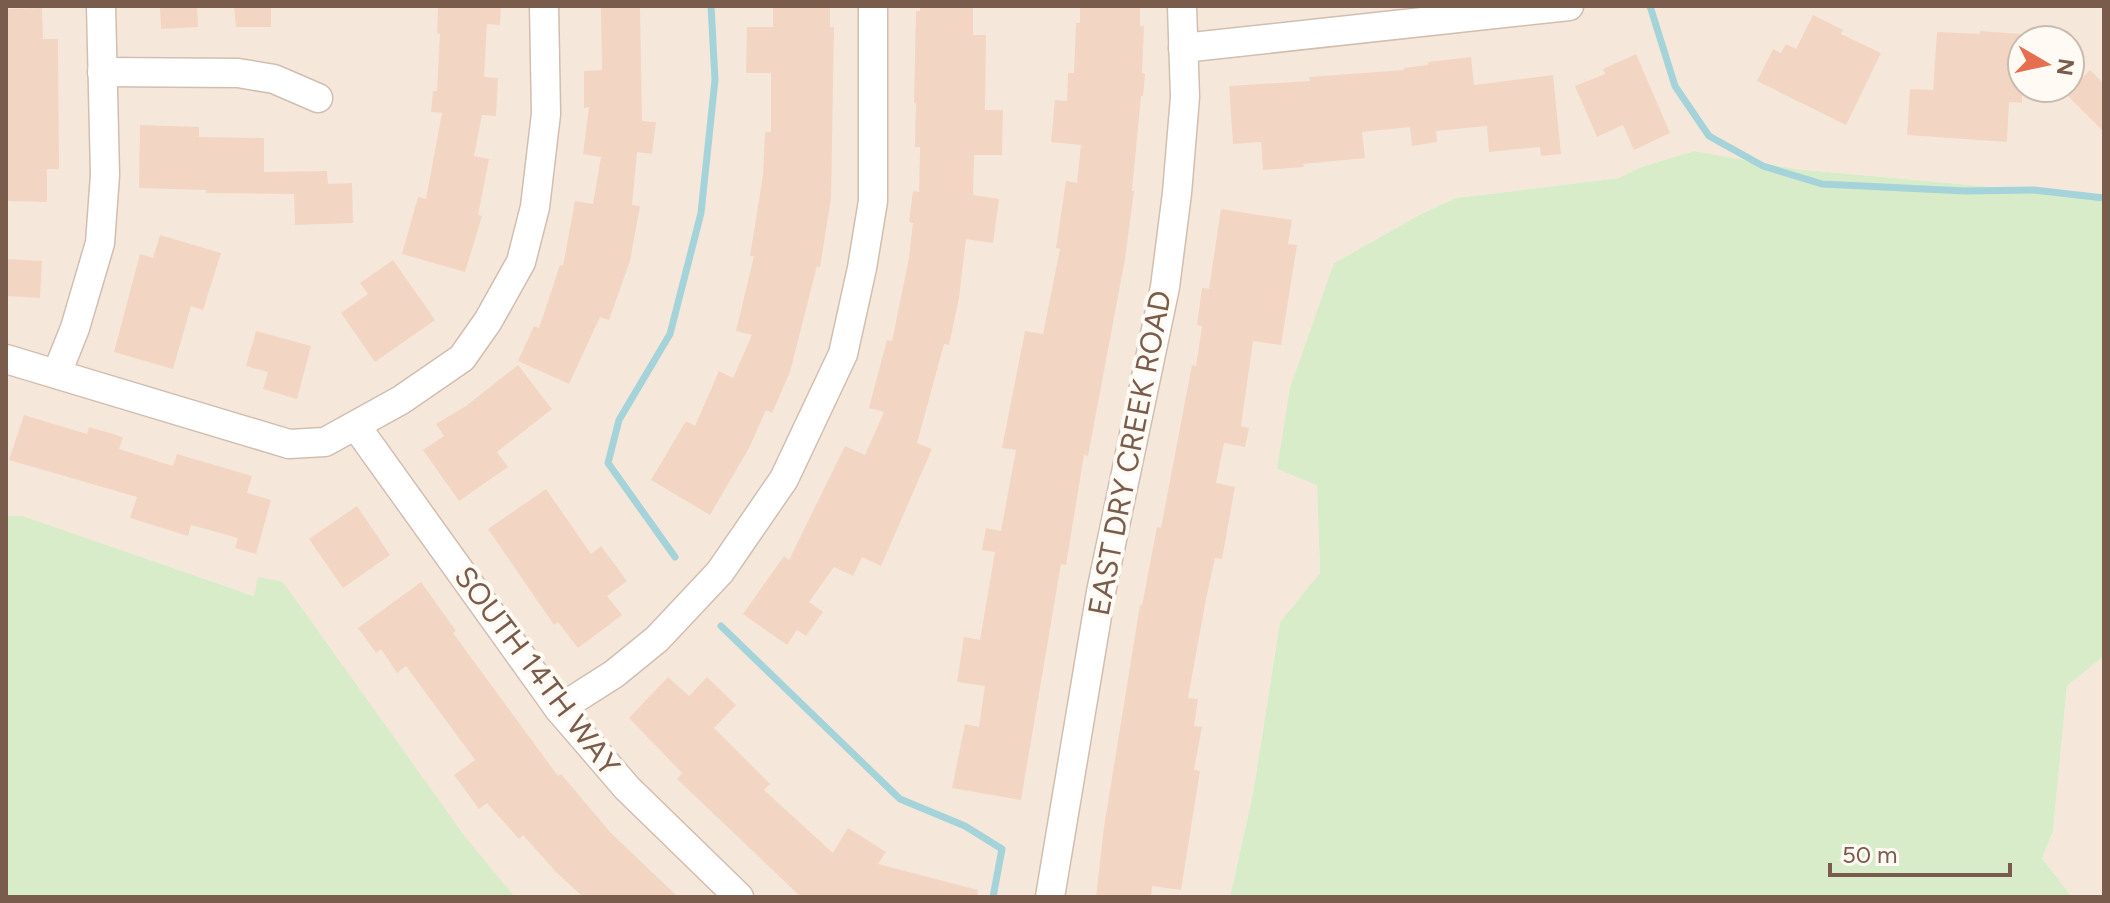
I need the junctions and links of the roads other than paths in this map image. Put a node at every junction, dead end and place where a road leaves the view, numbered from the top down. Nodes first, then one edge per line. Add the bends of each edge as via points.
1 (101, 6) edge
2 (544, 6) edge
3 (873, 6) edge
4 (1182, 6) edge
5 (1569, 6) edge
6 (1183, 48) junction
7 (102, 72) junction
8 (318, 98) dead end
9 (6, 359) edge
10 (57, 373) junction
11 (356, 426) junction
12 (559, 709) junction
13 (739, 897) edge
14 (1050, 897) edge

1 - 7 street
2 - 11 street via 546,114 535,207 521,262 462,358
3 - 12 street via 873,201 843,354 784,479 720,572 657,639
4 - 6 street, EAST DRY CREEK ROAD
5 - 6 street
6 - 14 street, EAST DRY CREEK ROAD via 1183,113 1165,287 1101,592
7 - 8 street via 238,73 274,79
7 - 10 street via 105,175 100,243
9 - 10 street
10 - 11 street via 289,444 325,442
11 - 12 street, SOUTH 14TH WAY
12 - 13 street, SOUTH 14TH WAY via 627,788

